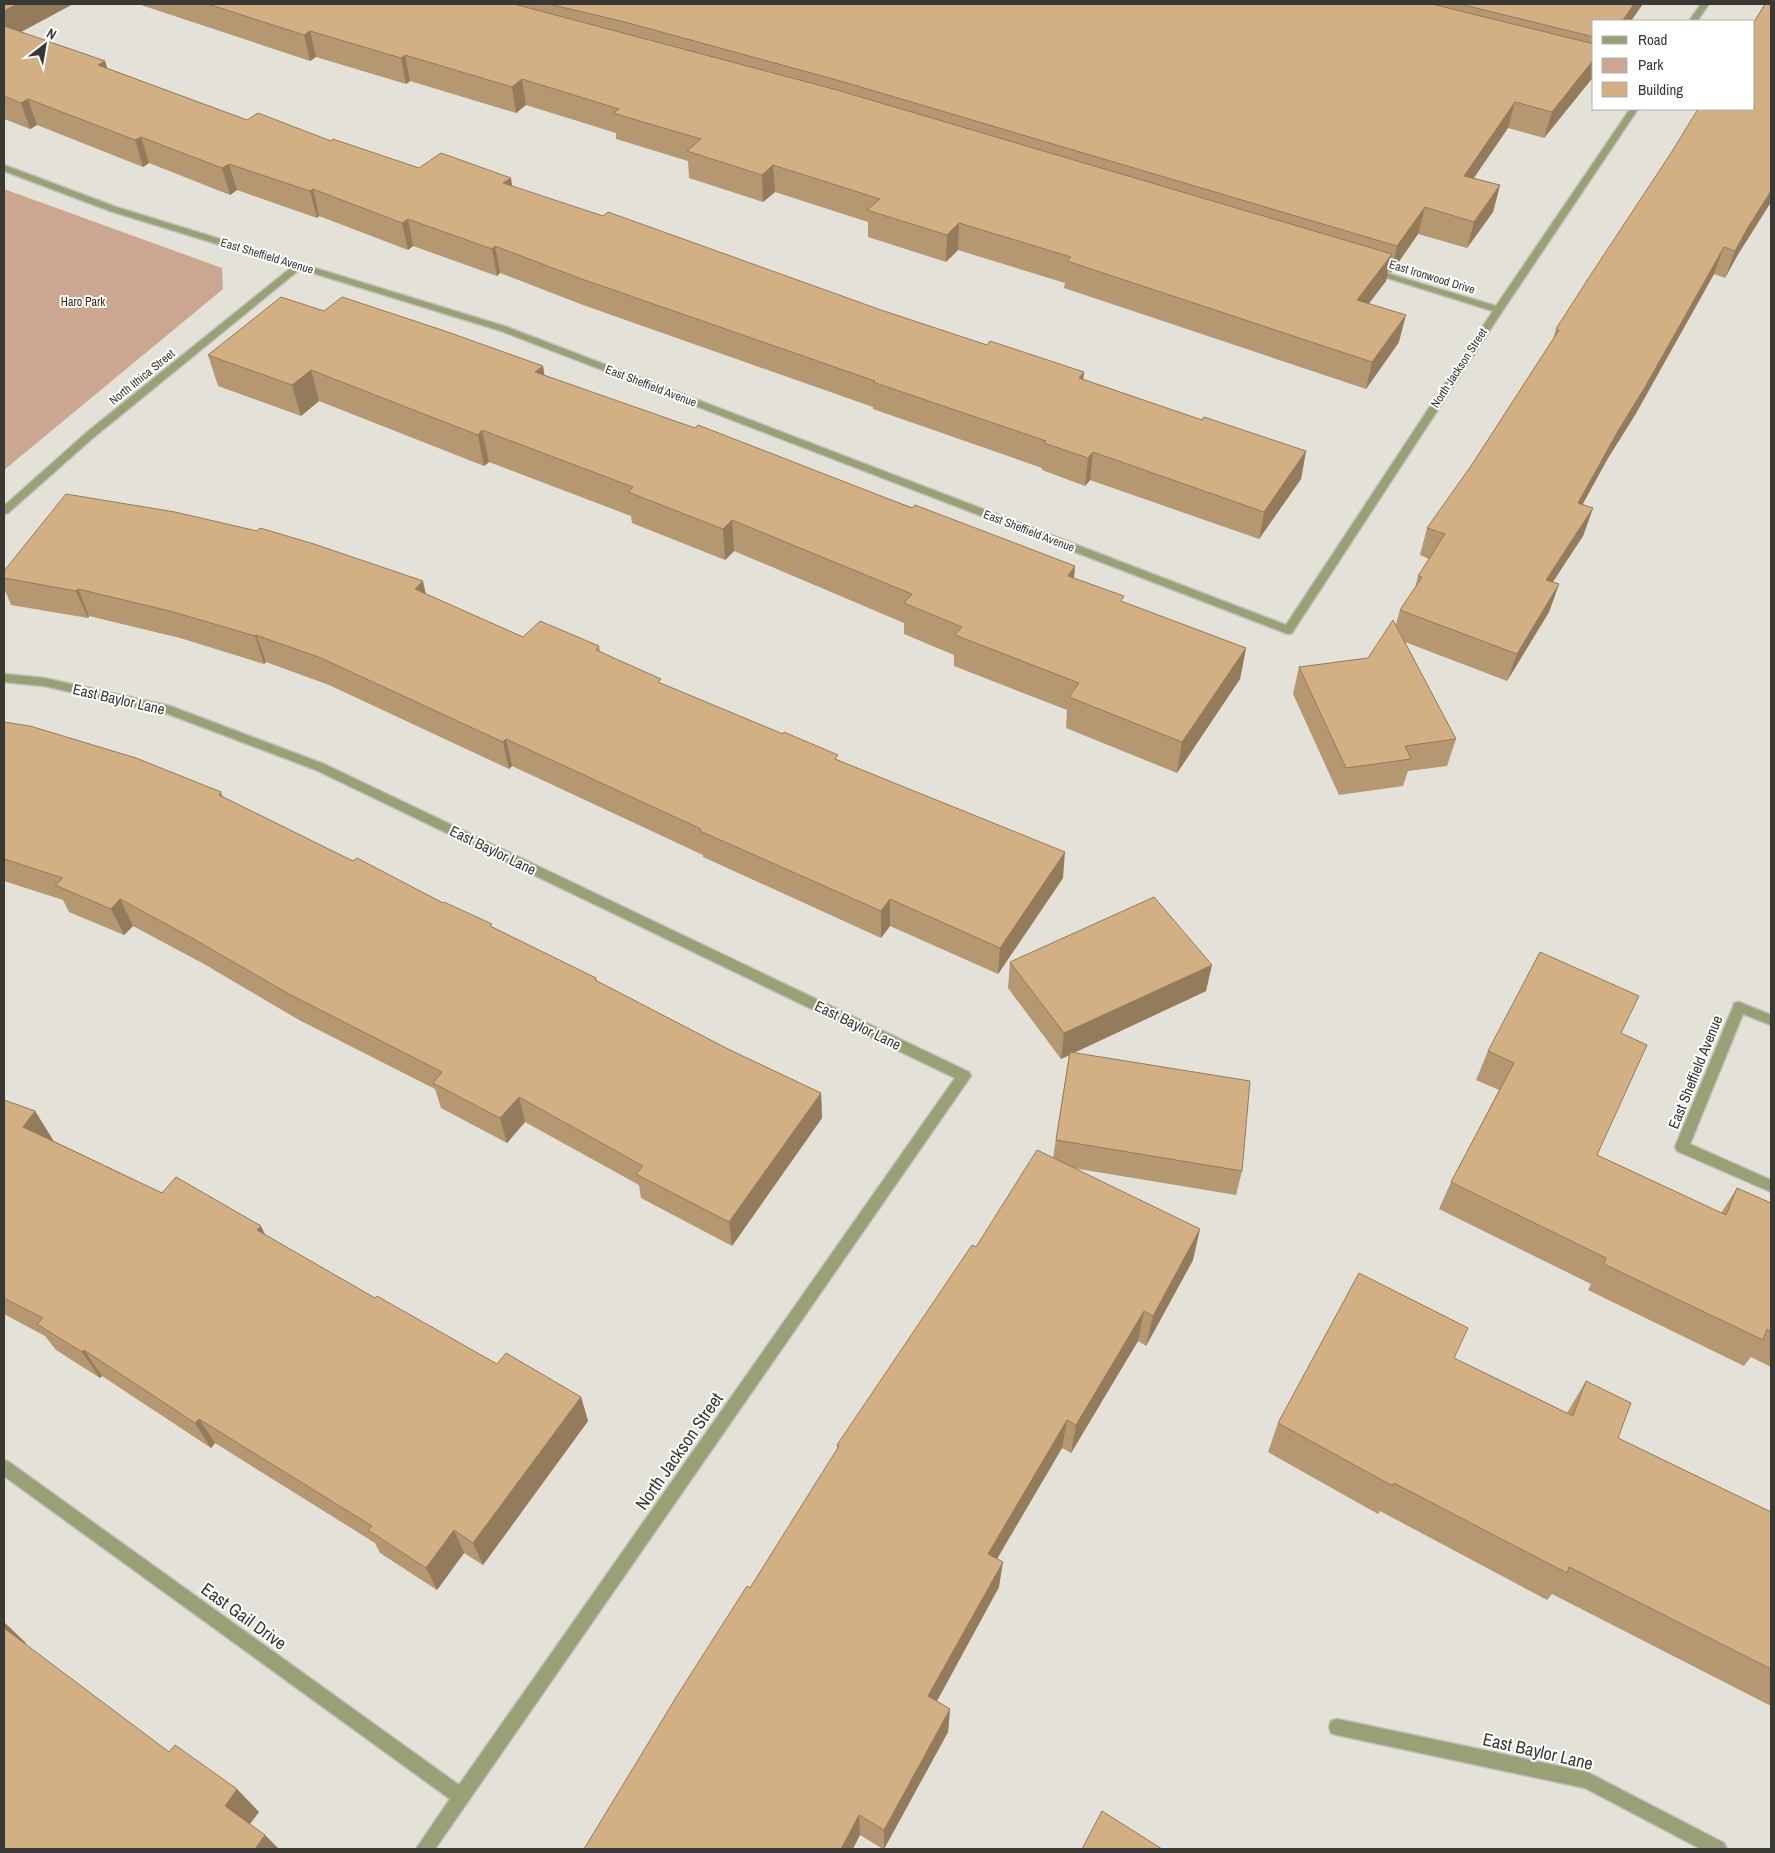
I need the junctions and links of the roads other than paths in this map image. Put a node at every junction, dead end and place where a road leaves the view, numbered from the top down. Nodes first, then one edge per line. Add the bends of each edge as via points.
1 (1705, 4) edge
2 (1694, 20) edge
3 (1633, 110) edge
4 (4, 168) edge
5 (298, 266) junction
6 (1365, 270) edge
7 (1498, 310) junction
8 (4, 511) edge
9 (1288, 630) joint
10 (4, 678) edge
11 (1771, 1020) edge
12 (964, 1076) joint
13 (1771, 1186) edge
14 (4, 1467) edge
15 (1337, 1727) dead end
16 (460, 1797) junction
17 (425, 1849) edge
18 (1718, 1849) edge

1 - 2 street
3 - 7 street, North Jackson Street
4 - 5 street, East Sheffield Avenue via 113,208
5 - 8 street, North Ithica Street via 90,435
5 - 9 street, East Sheffield Avenue via 504,330
6 - 7 street, East Ironwood Drive
7 - 9 street, North Jackson Street
10 - 12 street, East Baylor Lane via 44,682 170,710 320,767
11 - 13 street, East Sheffield Avenue via 1739,1006 1682,1147
12 - 16 street, North Jackson Street
14 - 16 street, East Gail Drive
15 - 18 street, East Baylor Lane via 1586,1780
16 - 17 street, North Jackson Street

